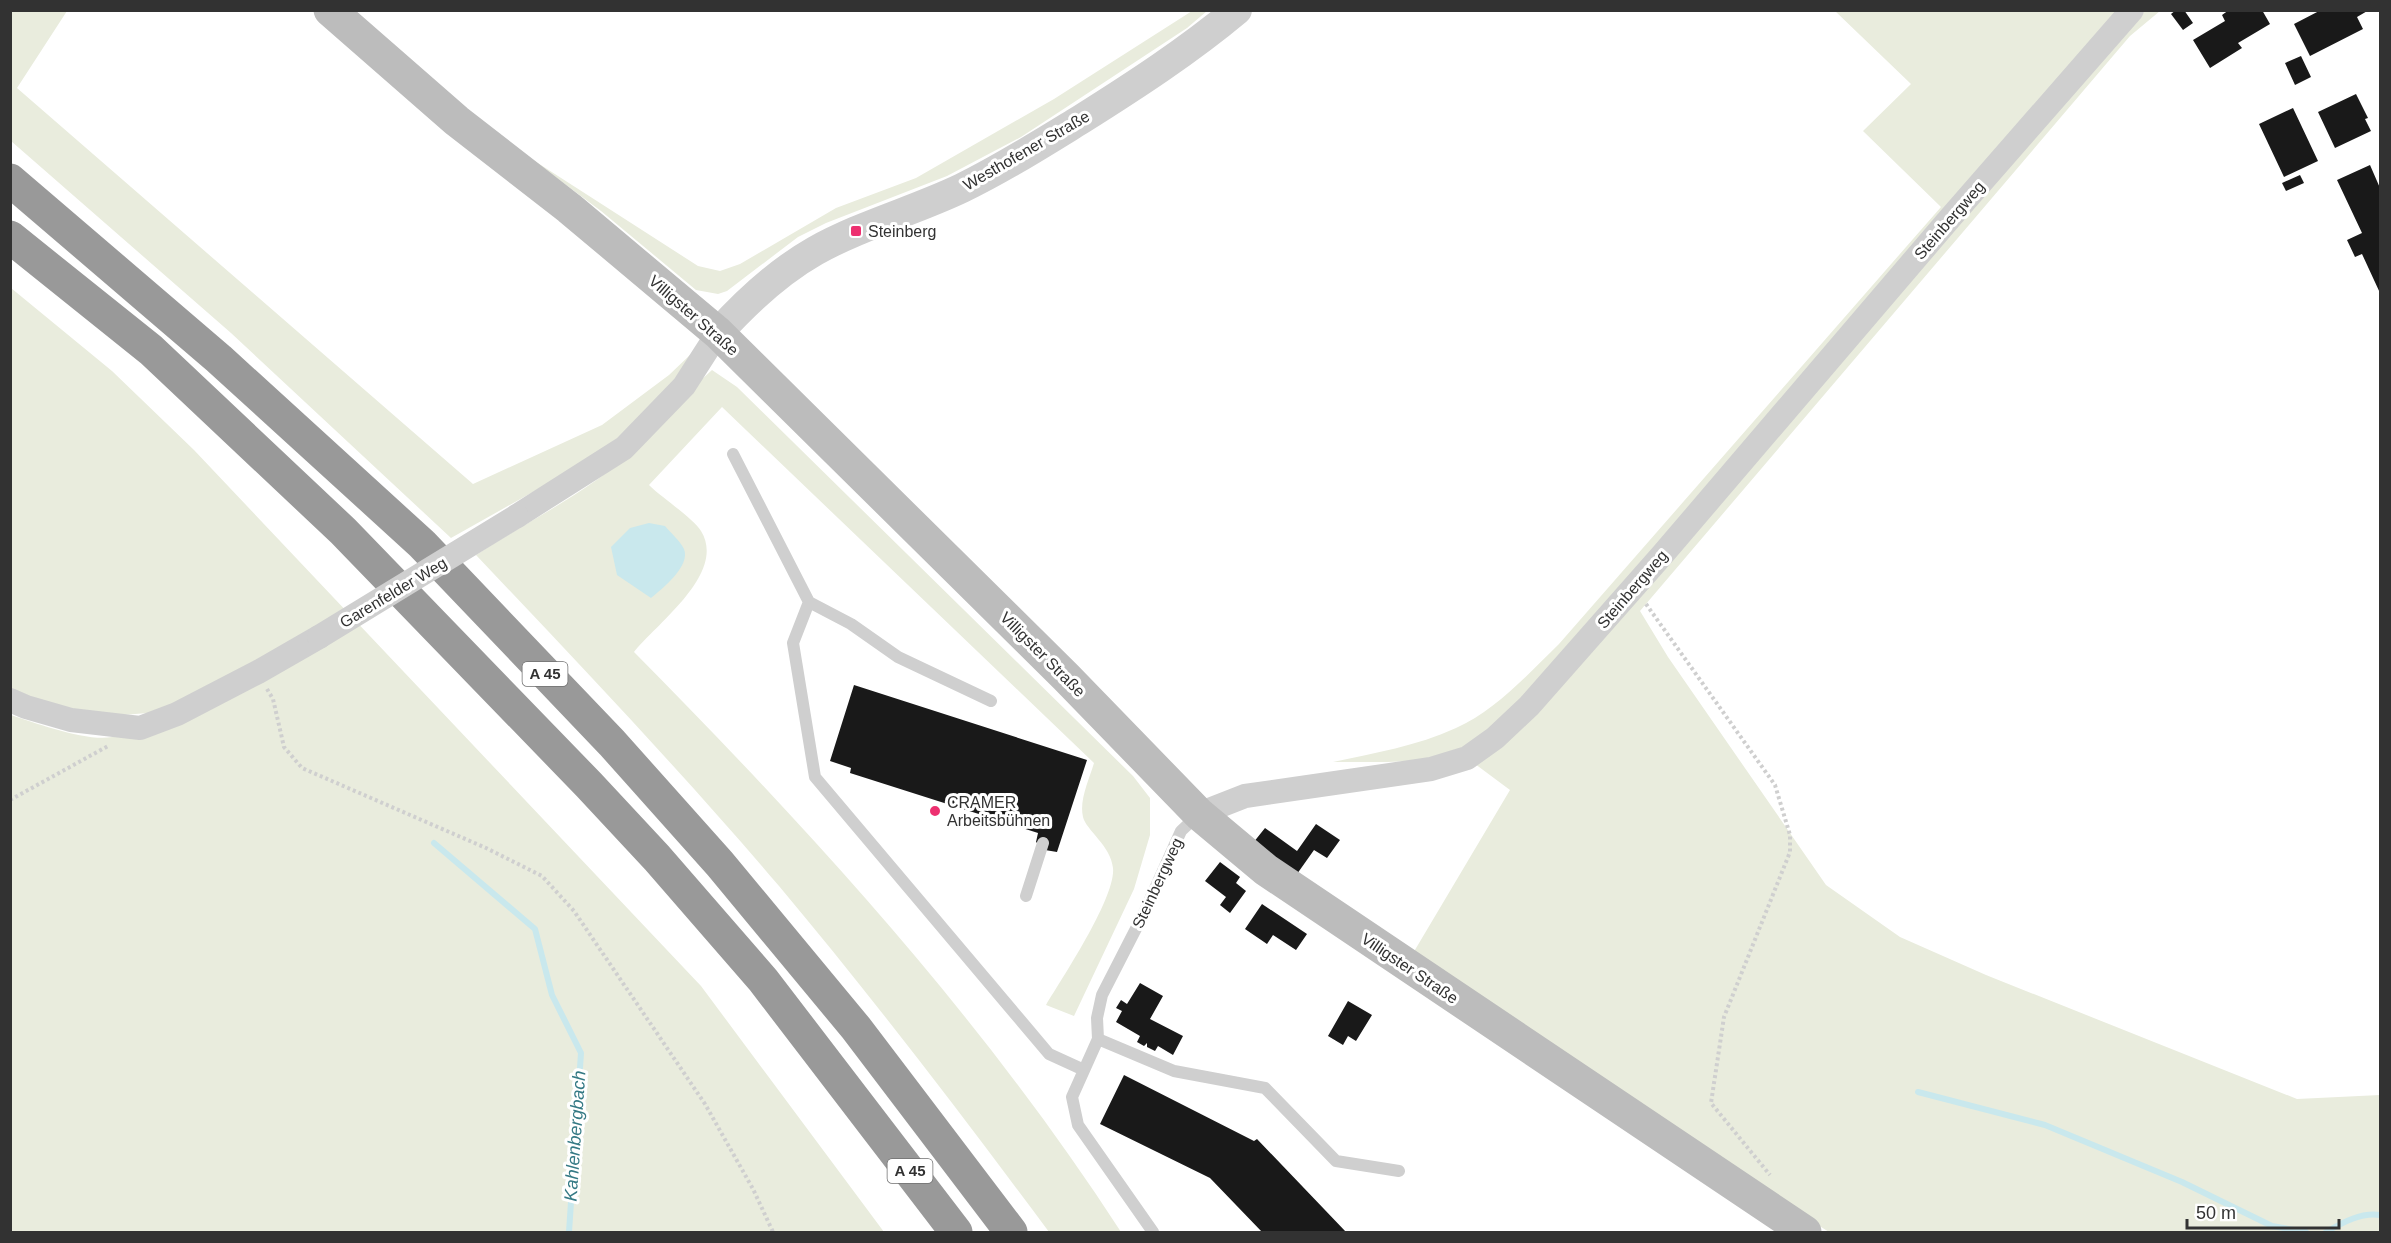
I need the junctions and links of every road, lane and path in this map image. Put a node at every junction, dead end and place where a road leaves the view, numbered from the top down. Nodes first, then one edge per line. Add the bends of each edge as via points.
1 (330, 10) edge
2 (1237, 10) edge
3 (2132, 10) edge
4 (10, 180) edge
5 (10, 237) edge
6 (718, 333) junction
7 (733, 454) dead end
8 (1634, 586) junction
9 (809, 603) junction
10 (258, 672) junction
11 (10, 700) edge
12 (991, 701) dead end
13 (140, 728) junction
14 (10, 800) edge
15 (1199, 814) junction
16 (1043, 843) dead end
17 (1026, 896) dead end
18 (1098, 1039) junction
19 (1084, 1070) junction
20 (863, 1109) junction
21 (1399, 1171) dead end
22 (1771, 1176) dead end
23 (911, 1195) dead end
24 (773, 1233) edge
25 (956, 1233) edge
26 (1011, 1233) edge
27 (1153, 1233) edge
28 (1805, 1233) edge

1 - 6 main road, Villigster Straße via 448,113
2 - 6 street, Westhofener Straße via 1209,34 1115,98 1017,159 962,188 815,251 753,297
3 - 8 street, Steinbergweg
4 - 26 highway, A 45 via 219,359 422,543 612,743 720,864 856,1028
5 - 20 highway, A 45 via 151,350 430,619 657,858 763,980
6 - 10 street, Garenfelder Weg, bridge via 684,386 624,448
6 - 15 main road, Villigster Straße via 1066,676
7 - 9 lane
8 - 15 street, Steinbergweg via 1530,706 1467,758 1431,769 1245,796
8 - 22 path via 1775,785 1790,835 1790,852 1724,1017 1711,1103
9 - 12 lane via 851,624 898,657
9 - 19 lane via 794,643 814,777 1049,1054
10 - 13 street, Garenfelder Weg via 177,714
10 - 24 path via 273,699 284,747 302,768 542,876 574,911 705,1104
11 - 13 street, Garenfelder Weg via 71,720
13 - 14 path
15 - 18 lane, Steinbergweg via 1181,831 1102,995
15 - 28 main road, Villigster Straße via 1266,870
16 - 17 lane
18 - 19 lane
18 - 21 lane via 1174,1071 1265,1088 1336,1161
19 - 27 lane via 1072,1097 1078,1125
20 - 23 lane via 883,1158
20 - 25 highway, A 45

